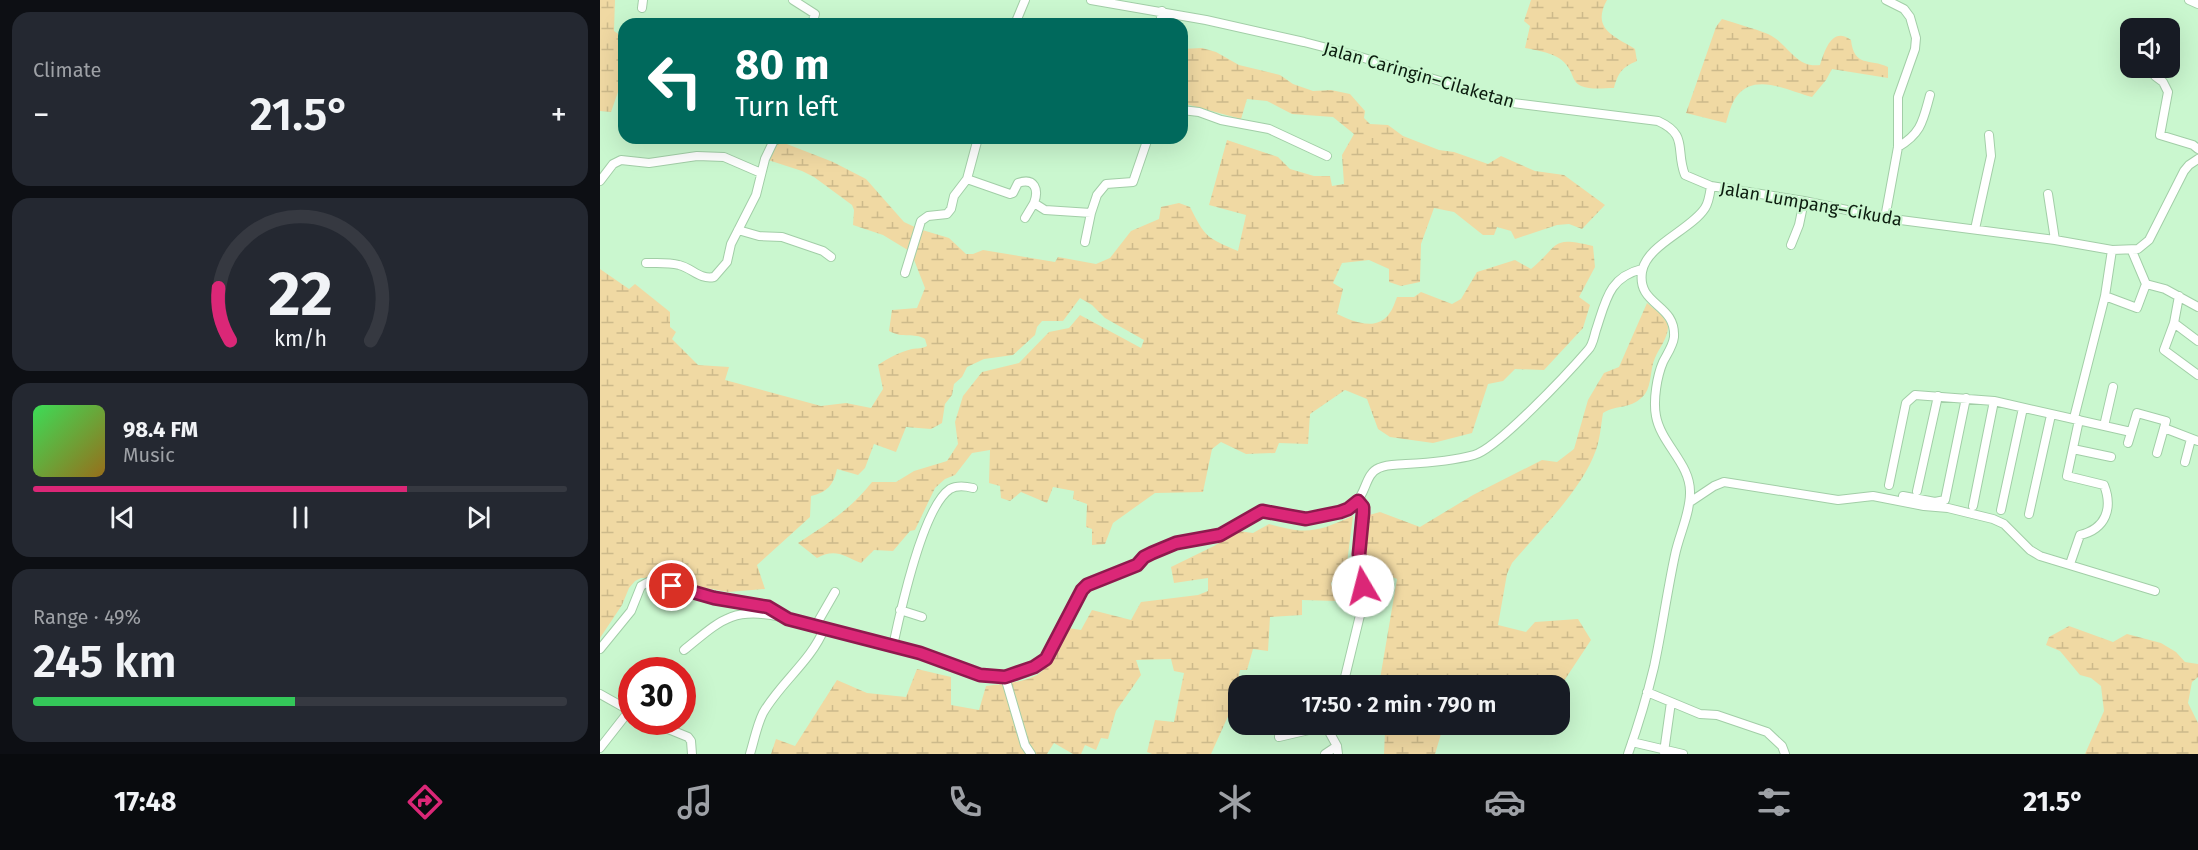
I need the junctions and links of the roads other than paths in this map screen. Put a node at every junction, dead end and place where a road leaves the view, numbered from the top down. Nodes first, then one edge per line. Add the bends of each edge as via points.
1 (793, 0) edge
2 (1025, 0) edge
3 (1091, 0) edge
4 (1886, 0) edge
5 (2189, 0) edge
6 (1106, 1) edge
7 (2198, 4) edge
8 (1162, 11) junction
9 (815, 18) edge
10 (1018, 18) edge
11 (1161, 18) edge
12 (2158, 78) edge
13 (1930, 95) dead end
14 (1188, 111) edge
15 (1989, 135) dead end
16 (773, 144) edge
17 (977, 144) edge
18 (1146, 144) edge
19 (1898, 147) junction
20 (2198, 149) edge
21 (1327, 156) dead end
22 (2198, 159) edge
23 (761, 173) junction
24 (968, 179) junction
25 (600, 181) edge
26 (1711, 186) junction
27 (2048, 194) dead end
28 (1804, 201) junction
29 (1034, 203) junction
30 (1090, 213) junction
31 (1025, 218) dead end
32 (1885, 218) junction
33 (1975, 229) junction
34 (738, 230) junction
35 (2055, 240) junction
36 (1085, 242) dead end
37 (1791, 245) dead end
38 (2112, 250) junction
39 (2132, 251) junction
40 (831, 257) dead end
41 (646, 263) dead end
42 (1642, 268) junction
43 (905, 273) dead end
44 (2146, 284) junction
45 (2105, 296) junction
46 (2179, 296) junction
47 (2198, 307) edge
48 (2174, 323) junction
49 (2198, 341) edge
50 (2198, 375) edge
51 (2113, 387) dead end
52 (1938, 396) junction
53 (1966, 398) junction
54 (1994, 401) junction
55 (2023, 408) junction
56 (2051, 415) junction
57 (2076, 419) junction
58 (2104, 426) junction
59 (2164, 428) junction
60 (2131, 432) junction
61 (2195, 440) edge
62 (2128, 443) dead end
63 (2073, 449) junction
64 (2157, 453) dead end
65 (2111, 458) dead end
66 (2185, 462) dead end
67 (1889, 485) dead end
68 (973, 488) dead end
69 (1917, 491) dead end
70 (1878, 496) junction
71 (1358, 501) junction
72 (1689, 502) junction
73 (1973, 506) dead end
74 (2001, 510) dead end
75 (2029, 514) dead end
76 (2070, 564) junction
77 (2155, 591) dead end
78 (835, 592) dead end
79 (900, 610) junction
80 (922, 617) dead end
81 (788, 619) junction
82 (820, 627) junction
83 (893, 646) junction
84 (600, 649) edge
85 (684, 650) dead end
86 (1345, 675) edge
87 (1005, 677) junction
88 (1647, 692) junction
89 (600, 694) edge
90 (1671, 702) junction
91 (618, 704) edge
92 (618, 726) edge
93 (683, 735) edge
94 (1288, 735) edge
95 (1331, 735) edge
96 (1280, 737) dead end
97 (1632, 742) junction
98 (600, 748) edge
99 (1337, 750) edge
100 (1664, 752) edge
101 (692, 754) edge
102 (750, 754) edge
103 (1031, 754) edge
104 (1325, 754) edge
105 (1628, 754) edge
106 (1683, 754) edge
107 (1785, 754) edge

1 - 9 street via 812,11
2 - 10 street
3 - 6 street, Jalan Caringin–Cilaketan
4 - 19 street via 1904,9 1916,38 1898,97
5 - 7 street
6 - 8 street, Jalan Caringin–Cilaketan
8 - 11 street
8 - 26 street, Jalan Caringin–Cilaketan via 1354,55 1513,103 1658,121 1678,135 1685,175
12 - 20 street via 2168,92 2160,135
13 - 19 street via 1917,134
14 - 21 street via 1269,129
15 - 33 street via 1991,156
16 - 23 street
17 - 24 street
18 - 30 street via 1133,182 1106,184
19 - 32 street
22 - 39 street via 2184,171 2150,240
23 - 25 street via 724,157 697,156 649,163 621,160
23 - 34 street via 756,195
24 - 29 street via 1010,194 1018,183 1026,181 1037,189
24 - 43 street via 954,196 947,214 928,216 921,221
26 - 28 street, Jalan Lumpang–Cikuda
26 - 42 street, Jalan Lumpang–Cikuda via 1706,208 1653,253
27 - 35 street
28 - 32 street, Jalan Lumpang–Cikuda
28 - 37 street
29 - 30 street via 1045,210
29 - 31 street
30 - 36 street
32 - 33 street, Jalan Lumpang–Cikuda
33 - 35 street, Jalan Lumpang–Cikuda
34 - 40 street via 782,237
34 - 41 street via 727,262 714,277 700,276 682,265
35 - 38 street, Jalan Lumpang–Cikuda
38 - 39 street, Jalan Lumpang–Cikuda
38 - 45 street
39 - 44 street
42 - 71 street, Jalan Lumpang–Cikuda via 1628,272 1612,286 1590,348 1489,447 1475,455 1376,468
42 - 72 street via 1641,286 1672,321 1674,337 1662,365 1656,415 1666,441 1688,474
44 - 45 street via 2137,308
44 - 46 street
45 - 57 street
46 - 47 street
46 - 48 street
48 - 49 street
48 - 50 street via 2164,350
51 - 58 street
52 - 53 street
52 - 67 street via 1915,395 1906,403
52 - 69 street
53 - 54 street
53 - 70 street via 1945,500 1935,502 1887,493
54 - 55 street
54 - 73 street
55 - 56 street
55 - 74 street
56 - 57 street
56 - 75 street
57 - 58 street
57 - 63 street
58 - 60 street
59 - 60 street via 2166,421 2137,413
59 - 61 street
59 - 64 street
60 - 62 street
61 - 66 street
63 - 65 street
63 - 76 street via 2067,476 2104,485 2109,498 2098,528 2080,535
68 - 79 street via 955,487 937,505
70 - 72 street via 1839,500 1724,482
70 - 76 street via 1993,519 2040,556
71 - 86 street via 1363,507 1359,554 1362,607
71 - 87 street via 1340,512 1306,519 1262,511 1220,535 1176,543 1118,574 1092,582 1082,590 1046,659
72 - 88 street
76 - 77 street
78 - 82 street
79 - 80 street
79 - 83 street
81 - 82 street
81 - 84 street via 768,607 714,598 652,580 641,586 631,611
81 - 85 street via 760,613 735,615
82 - 83 street
82 - 102 street via 814,650 762,715
83 - 87 street via 980,675
87 - 103 street
88 - 90 street
88 - 97 street
89 - 91 street
90 - 100 street
90 - 107 street via 1767,732
92 - 98 street
93 - 101 street via 691,741
94 - 96 street
95 - 99 street
97 - 100 street
97 - 105 street
99 - 104 street
100 - 106 street

